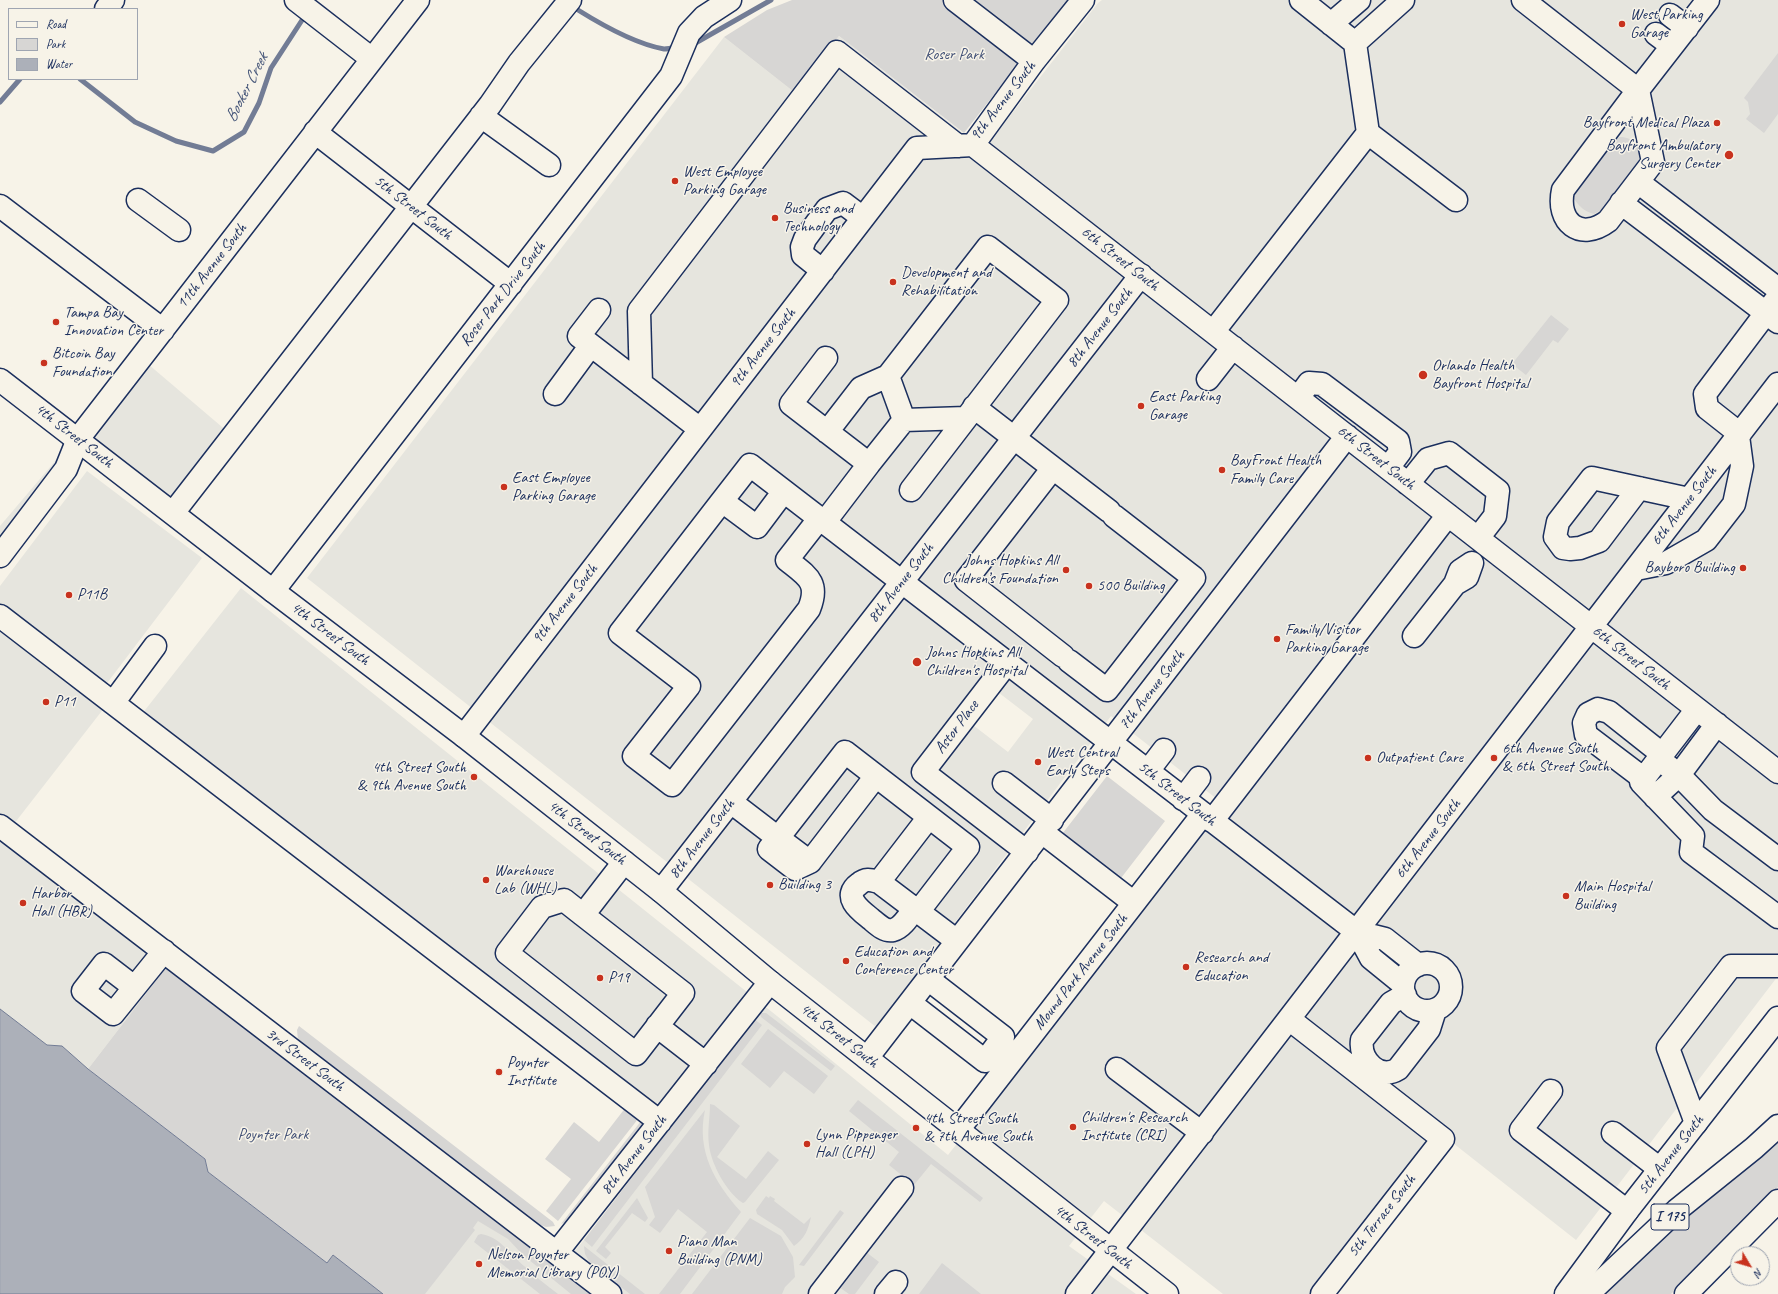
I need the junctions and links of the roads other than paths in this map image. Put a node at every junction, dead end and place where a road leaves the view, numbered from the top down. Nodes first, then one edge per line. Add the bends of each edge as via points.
1 (113, 0) edge
2 (296, 0) edge
3 (418, 0) edge
4 (570, 0) edge
5 (730, 0) edge
6 (954, 0) edge
7 (1083, 0) edge
8 (1301, 0) edge
9 (1359, 0) edge
10 (1403, 0) edge
11 (1523, 0) edge
12 (1708, 0) edge
13 (107, 8) edge
14 (1331, 24) junction
15 (1355, 43) junction
16 (372, 59) junction
17 (1034, 61) junction
18 (1638, 90) junction
19 (481, 116) junction
20 (315, 132) junction
21 (1368, 133) junction
22 (966, 145) junction
23 (549, 165) dead end
24 (1638, 182) junction
25 (138, 200) dead end
26 (1456, 200) dead end
27 (1621, 203) junction
28 (0, 206) edge
29 (411, 206) junction
30 (863, 218) junction
31 (179, 230) dead end
32 (823, 271) junction
33 (1141, 275) junction
34 (511, 284) junction
35 (1778, 289) edge
36 (599, 310) dead end
37 (1774, 311) edge
38 (163, 330) junction
39 (1224, 340) junction
40 (591, 346) junction
41 (826, 358) dead end
42 (1207, 372) dead end
43 (888, 376) junction
44 (0, 380) edge
45 (641, 384) junction
46 (1778, 384) edge
47 (555, 394) dead end
48 (1298, 398) junction
49 (970, 413) junction
50 (904, 420) junction
51 (700, 430) junction
52 (827, 432) junction
53 (1739, 435) junction
54 (1347, 436) junction
55 (1014, 438) junction
56 (78, 439) junction
57 (869, 464) junction
58 (1053, 468) junction
59 (1388, 468) junction
60 (1408, 484) junction
61 (1639, 488) dead end
62 (911, 490) dead end
63 (784, 491) junction
64 (1689, 499) junction
65 (722, 501) junction
66 (173, 513) junction
67 (1448, 515) junction
68 (822, 521) junction
69 (1482, 541) junction
70 (0, 556) edge
71 (1636, 569) junction
72 (1194, 578) junction
73 (902, 582) junction
74 (273, 591) junction
75 (1222, 599) junction
76 (0, 616) edge
77 (1591, 626) junction
78 (1414, 636) dead end
79 (155, 646) dead end
80 (1007, 663) junction
81 (1126, 666) junction
82 (113, 703) junction
83 (1141, 705) junction
84 (1697, 709) junction
85 (1717, 724) junction
86 (464, 736) junction
87 (1111, 743) junction
88 (1164, 750) dead end
89 (1660, 757) junction
90 (1148, 771) junction
91 (1778, 772) edge
92 (1679, 775) junction
93 (876, 776) junction
94 (1199, 778) dead end
95 (1644, 779) junction
96 (1004, 783) dead end
97 (1655, 797) junction
98 (1183, 799) junction
99 (731, 802) junction
100 (1713, 810) junction
101 (929, 817) junction
102 (1208, 817) junction
103 (0, 826) edge
104 (1047, 826) junction
105 (1693, 836) junction
106 (778, 838) junction
107 (1027, 852) junction
108 (1778, 859) edge
109 (624, 862) junction
110 (879, 882) junction
111 (661, 891) junction
112 (1134, 903) junction
113 (916, 910) junction
114 (583, 915) junction
115 (1778, 917) edge
116 (1356, 932) junction
117 (957, 941) junction
118 (164, 951) junction
119 (1418, 965) junction
120 (1778, 966) edge
121 (928, 979) junction
122 (770, 982) junction
123 (134, 987) dead end
124 (1404, 990) junction
125 (910, 1002) junction
126 (1435, 1010) junction
127 (1778, 1018) edge
128 (1289, 1019) junction
129 (657, 1026) junction
130 (867, 1058) junction
131 (706, 1064) junction
132 (1116, 1069) dead end
133 (1552, 1091) dead end
134 (660, 1122) junction
135 (1696, 1123) junction
136 (1778, 1126) edge
137 (958, 1130) junction
138 (1202, 1133) junction
139 (1613, 1133) dead end
140 (1660, 1169) junction
141 (902, 1188) dead end
142 (1778, 1201) edge
143 (1627, 1211) junction
144 (1111, 1251) junction
145 (558, 1252) junction
146 (828, 1292) edge
147 (610, 1294) edge
148 (1077, 1294) edge
149 (1167, 1294) edge
150 (1322, 1294) edge
151 (1566, 1294) edge
152 (1588, 1294) edge
153 (1686, 1294) edge

1 - 13 main road
2 - 16 main road
3 - 16 main road, 11th Avenue South
4 - 19 main road via 519,63
5 - 34 main road, Roser Park Drive South via 704,17 689,33 672,76
6 - 17 main road
7 - 17 main road, 9th Avenue South
8 - 14 main road
9 - 14 main road
10 - 15 main road
11 - 18 main road
12 - 18 main road via 1678,21 1664,40
14 - 15 main road
15 - 21 main road
16 - 20 main road, 11th Avenue South
17 - 22 main road, 9th Avenue South
18 - 24 main road via 1653,162
18 - 27 main road via 1563,190 1561,199 1566,219 1572,226 1581,230 1599,228 1608,221
19 - 23 main road
19 - 29 main road
20 - 29 main road, 5th Street South
20 - 38 main road, 11th Avenue South
21 - 26 main road
21 - 39 main road
22 - 30 main road, 9th Avenue South via 918,148
22 - 33 main road, 6th Street South
22 - 45 main road, 6th Street South via 837,52 639,311
24 - 27 main road
24 - 35 main road
25 - 31 main road
27 - 37 main road
28 - 38 main road
29 - 34 main road, 5th Street South
29 - 66 main road
30 - 32 main road, 9th Avenue South
30 - 32 main road via 844,203 835,205 828,209 805,239 803,255
32 - 51 main road, 9th Avenue South
33 - 39 main road, 6th Street South
33 - 55 main road, 8th Avenue South
34 - 74 main road, Roser Park Drive South
36 - 40 main road via 579,336
37 - 53 main road via 1705,394 1707,408
38 - 56 main road, 11th Avenue South
39 - 42 main road
39 - 48 main road, 6th Street South
40 - 45 main road
40 - 47 main road
41 - 52 main road via 791,404
43 - 49 main road via 988,247 1057,300
43 - 50 main road
43 - 52 main road via 861,388
44 - 56 main road, 4th Street South
45 - 51 main road
46 - 53 main road, 6th Avenue South
48 - 54 main road, 6th Street South
48 - 59 main road via 1309,383 1322,384 1398,441 1400,452
49 - 50 main road
49 - 55 main road
49 - 62 main road
50 - 57 main road
51 - 86 main road, 9th Avenue South
52 - 57 main road
53 - 64 main road, 6th Avenue South
53 - 71 main road via 1742,466 1734,504 1706,540 1666,563
54 - 59 main road, 6th Street South
54 - 75 main road, 7th Avenue South
55 - 58 main road
55 - 73 main road, 8th Avenue South
56 - 66 main road, 4th Street South
56 - 70 main road, 11th Avenue South via 66,469
57 - 68 main road
58 - 72 main road
58 - 81 main road via 966,580 1107,690
59 - 60 main road, 6th Street South
60 - 67 main road, 6th Street South
60 - 69 main road via 1428,458 1449,453 1498,491 1495,516
61 - 64 main road
63 - 65 main road via 756,527
63 - 65 main road, 5th Street South via 750,465
63 - 68 main road, 5th Street South
64 - 71 main road, 6th Avenue South
65 - 68 main road via 620,633 689,686 634,756 672,785 809,609 814,593 810,578 787,560
66 - 74 main road, 4th Street South
67 - 69 main road, 6th Street South
67 - 102 main road, Mound Park Avenue South
68 - 73 main road, 5th Street South
69 - 77 main road, 6th Street South
69 - 78 main road via 1467,576 1455,584
71 - 77 main road, 6th Avenue South
72 - 75 main road
72 - 81 main road
73 - 80 main road, 5th Street South
73 - 99 main road, 8th Avenue South
74 - 86 main road, 4th Street South
75 - 83 main road, 7th Avenue South
76 - 82 main road
77 - 84 main road, 6th Street South
77 - 116 main road, 6th Avenue South
79 - 82 main road
80 - 87 main road, 5th Street South
80 - 107 main road, Astor Place via 923,772
81 - 83 main road
82 - 134 main road
83 - 87 main road, 7th Avenue South
84 - 85 main road, 6th Street South
84 - 89 main road
85 - 91 main road, 6th Street South
85 - 92 main road
86 - 109 main road, 4th Street South
87 - 90 main road, 5th Street South
87 - 104 main road, 7th Avenue South
88 - 90 main road
89 - 92 main road
89 - 95 main road
89 - 95 main road via 1608,712 1598,709 1588,714 1584,723 1586,734
90 - 98 main road, 5th Street South
92 - 97 main road
92 - 100 main road
93 - 101 main road
93 - 106 main road via 845,752
93 - 106 main road via 810,862
94 - 98 main road
95 - 97 main road via 1641,782
96 - 104 main road
97 - 105 main road
98 - 102 main road, 5th Street South
99 - 106 main road
99 - 111 main road, 8th Avenue South
100 - 105 main road
100 - 108 main road
101 - 110 main road
101 - 113 main road via 968,847
102 - 112 main road, Mound Park Avenue South
102 - 116 main road, 5th Street South
103 - 118 main road, 3rd Street South
104 - 107 main road, 7th Avenue South
104 - 112 main road
105 - 115 main road via 1691,852
107 - 117 main road, 7th Avenue South
109 - 111 main road, 4th Street South
109 - 114 main road
110 - 113 main road
110 - 113 main road via 869,879 855,886 852,900 856,908 884,929 892,931 900,928
111 - 122 main road, 4th Street South
112 - 137 main road, Mound Park Avenue South
113 - 117 main road
114 - 129 main road via 683,993
114 - 129 main road via 564,900 542,907 507,953 636,1054
116 - 119 main road via 1385,939
116 - 124 main road via 1371,958
116 - 128 main road, 6th Avenue South
117 - 121 main road, 7th Avenue South
118 - 123 main road
118 - 145 main road, 3rd Street South
119 - 124 main road via 1408,971
119 - 126 main road via 1438,965 1449,976 1451,993 1442,1006
120 - 135 main road via 1731,966 1668,1048
121 - 125 main road, 7th Avenue South
121 - 125 main road via 1003,1037 985,1061
122 - 130 main road, 4th Street South
122 - 131 main road, 8th Avenue South
124 - 126 main road via 1412,1007 1427,1011
124 - 126 main road via 1362,1040 1362,1055 1366,1062 1378,1071 1391,1073 1398,1069 1429,1029
125 - 130 main road, 7th Avenue South
127 - 135 main road, 5th Avenue South
128 - 138 main road, 6th Avenue South
128 - 150 main road, 5th Terrace South via 1443,1139
129 - 131 main road
130 - 137 main road, 4th Street South
131 - 134 main road, 8th Avenue South
132 - 138 main road
133 - 143 main road via 1521,1130
134 - 145 main road, 8th Avenue South
135 - 140 main road, 5th Avenue South
136 - 152 main road, I 175 via 1677,1210
137 - 144 main road, 4th Street South
138 - 144 main road, 6th Avenue South
139 - 140 main road
140 - 143 main road, 5th Avenue South
141 - 146 main road
142 - 153 main road
143 - 151 main road, 5th Avenue South
144 - 148 main road, 6th Avenue South
144 - 149 main road, 4th Street South
145 - 147 main road, 3rd Street South

